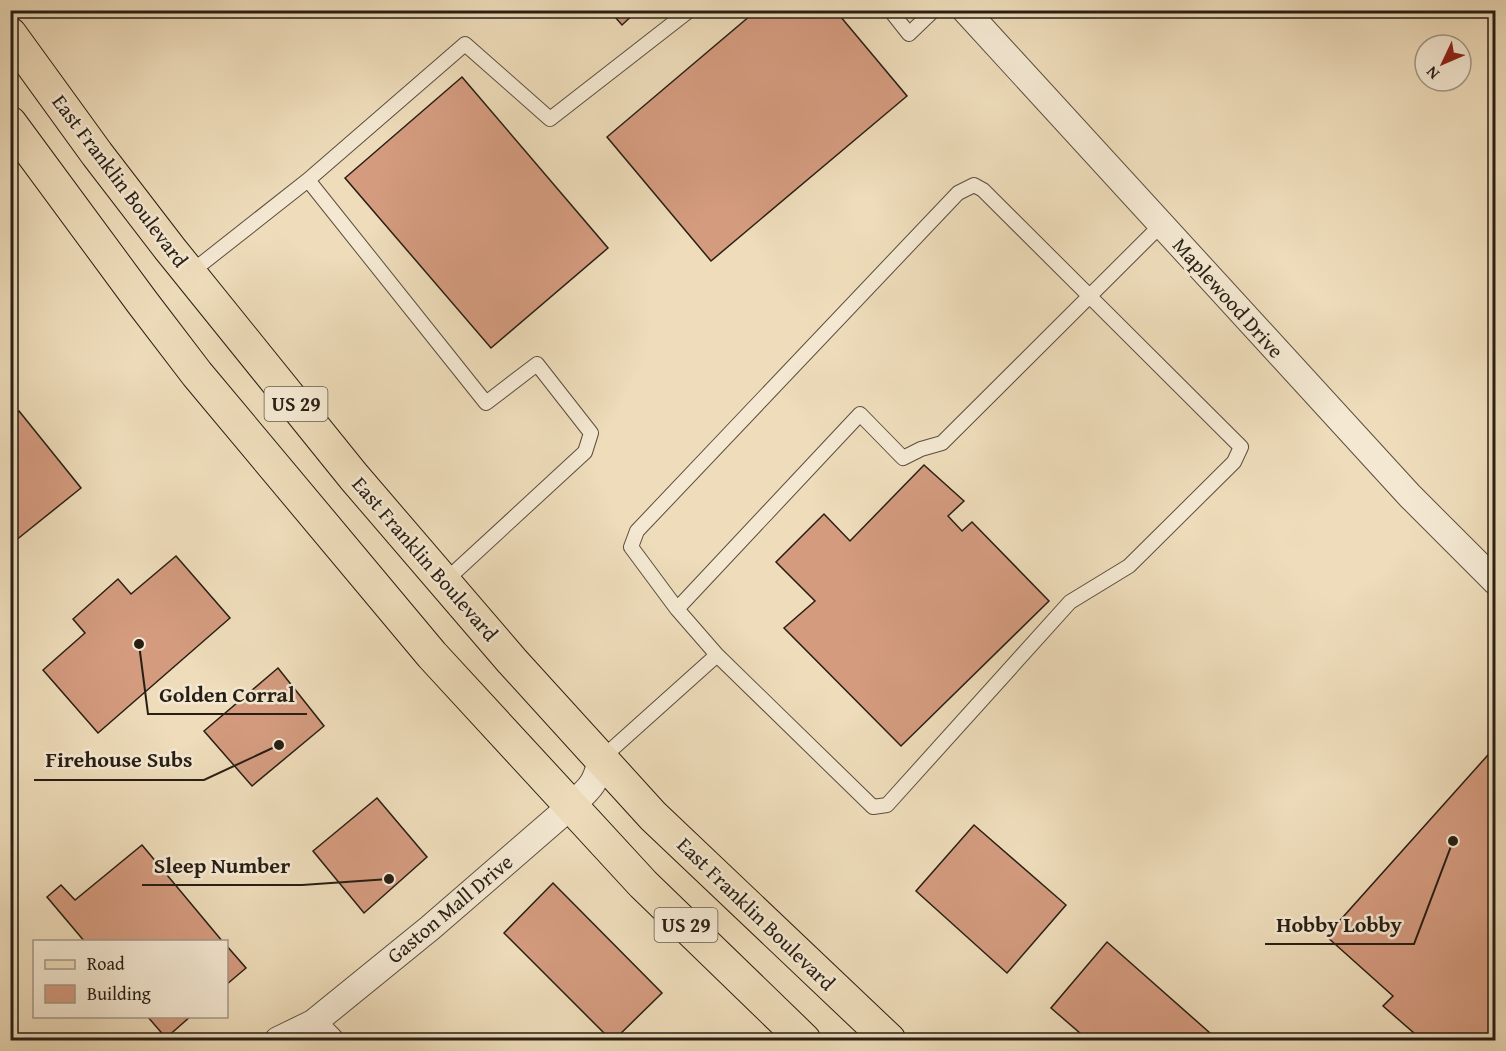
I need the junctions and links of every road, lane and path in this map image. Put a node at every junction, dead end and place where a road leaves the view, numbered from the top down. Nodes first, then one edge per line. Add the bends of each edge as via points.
1 (690, 10) edge
2 (890, 10) edge
3 (934, 10) edge
4 (965, 10) edge
5 (10, 34) edge
6 (10, 68) edge
7 (67, 112) junction
8 (10, 123) edge
9 (308, 180) junction
10 (1161, 225) junction
11 (190, 273) junction
12 (1089, 297) junction
13 (444, 582) junction
14 (1496, 582) edge
15 (677, 609) junction
16 (717, 655) junction
17 (601, 759) junction
18 (572, 805) junction
19 (322, 1032) edge
20 (796, 1038) edge
21 (278, 1041) edge
22 (889, 1041) edge

1 - 9 lane via 550,119 465,44
2 - 3 lane via 909,34
4 - 10 street, Maplewood Drive
5 - 7 main road, East Franklin Boulevard / US 29
6 - 7 main road via 39,96
7 - 11 main road, East Franklin Boulevard / US 29
8 - 18 main road, US 29 via 142,302 258,448 432,655
9 - 11 lane
9 - 13 lane via 486,404 537,364 591,433 585,452
10 - 12 lane
10 - 14 street, Maplewood Drive via 1410,496
11 - 13 main road, East Franklin Boulevard / US 29
12 - 15 lane via 942,443 903,458 860,414
12 - 15 lane via 983,190 974,185 958,193 637,531 631,547
12 - 16 lane via 1241,447 1234,462 1129,566 1070,602 887,805 873,807
13 - 17 main road, East Franklin Boulevard / US 29
15 - 16 lane
16 - 17 lane
17 - 18 street, Gaston Mall Drive via 592,786
17 - 22 main road, East Franklin Boulevard / US 29 via 653,816
18 - 19 street, Gaston Mall Drive via 430,928
18 - 20 main road, US 29 via 643,884
19 - 21 street, Gaston Mall Drive

